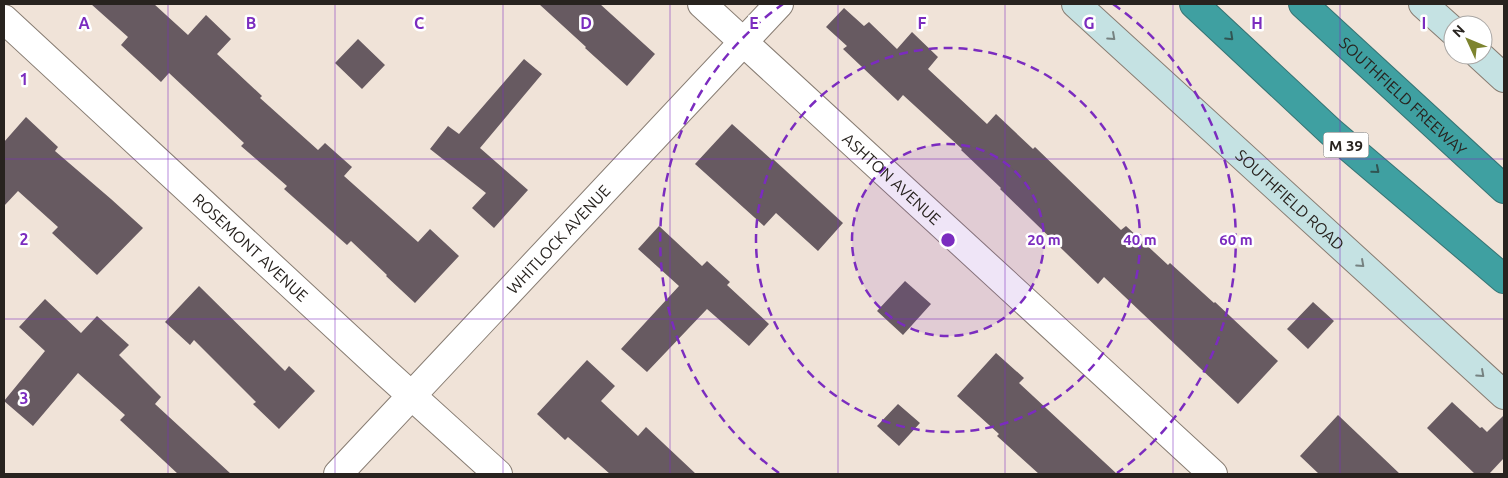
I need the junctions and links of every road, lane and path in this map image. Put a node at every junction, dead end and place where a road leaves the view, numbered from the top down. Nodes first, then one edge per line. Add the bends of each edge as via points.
1 (702, 4) edge
2 (779, 4) edge
3 (1076, 4) edge
4 (1194, 4) edge
5 (1303, 4) edge
6 (1312, 4) edge
7 (1423, 4) edge
8 (4, 19) edge
9 (1443, 22) edge
10 (1329, 27) junction
11 (742, 41) junction
12 (1490, 65) edge
13 (1504, 78) edge
14 (1504, 189) edge
15 (1504, 279) edge
16 (1504, 395) edge
17 (411, 396) junction
18 (338, 474) edge
19 (498, 474) edge
20 (1213, 474) edge

1 - 11 street, ASHTON AVENUE
2 - 11 street, WHITLOCK AVENUE
3 -> 16 main road, SOUTHFIELD ROAD
4 -> 15 highway, M 39 via 1331,132
5 - 10 highway, SOUTHFIELD FREEWAY
6 - 10 highway
7 - 9 main road
8 - 17 street, ROSEMONT AVENUE
10 - 14 highway, SOUTHFIELD FREEWAY
11 - 17 street, WHITLOCK AVENUE
11 - 20 street, ASHTON AVENUE
12 - 13 main road
17 - 18 street, WHITLOCK AVENUE
17 - 19 street, ROSEMONT AVENUE

